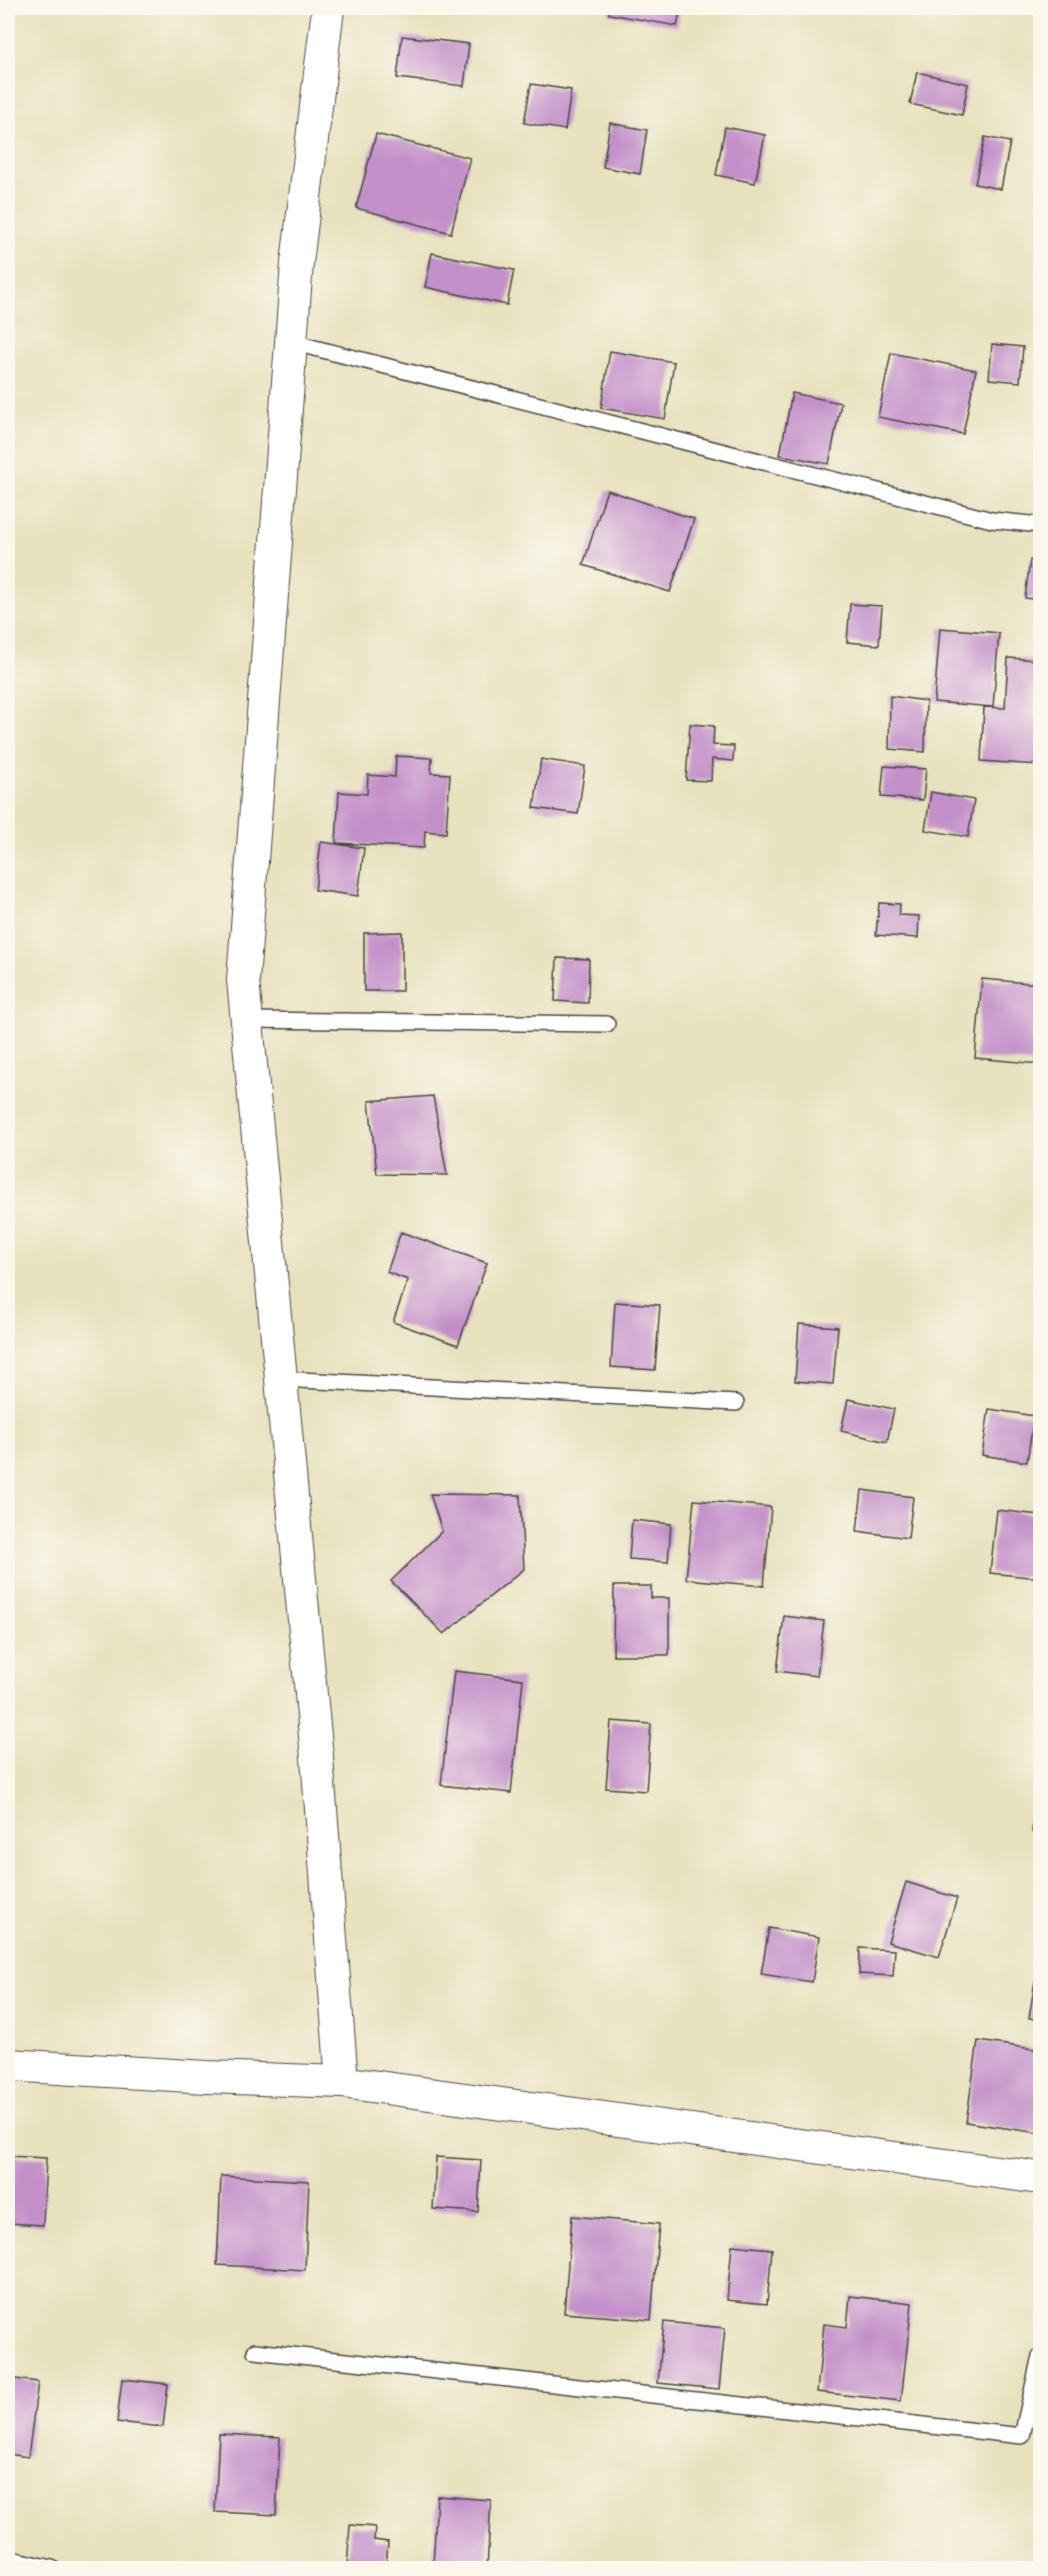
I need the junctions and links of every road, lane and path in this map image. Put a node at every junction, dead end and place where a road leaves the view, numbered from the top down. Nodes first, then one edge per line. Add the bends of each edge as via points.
1 (328, 8) edge
2 (291, 342) junction
3 (1041, 525) edge
4 (247, 1020) junction
5 (607, 1024) dead end
6 (281, 1379) junction
7 (736, 1402) dead end
8 (8, 2065) edge
9 (342, 2082) junction
10 (1041, 2178) edge
11 (255, 2351) dead end
12 (1041, 2356) edge
13 (8, 2558) edge
14 (52, 2568) edge

1 - 2 street
2 - 3 lane via 992,520
2 - 4 street via 243,980
4 - 5 lane
4 - 6 street
6 - 7 lane
6 - 9 street via 317,1757
8 - 9 street
9 - 10 street
11 - 12 lane via 1022,2436
13 - 14 lane

